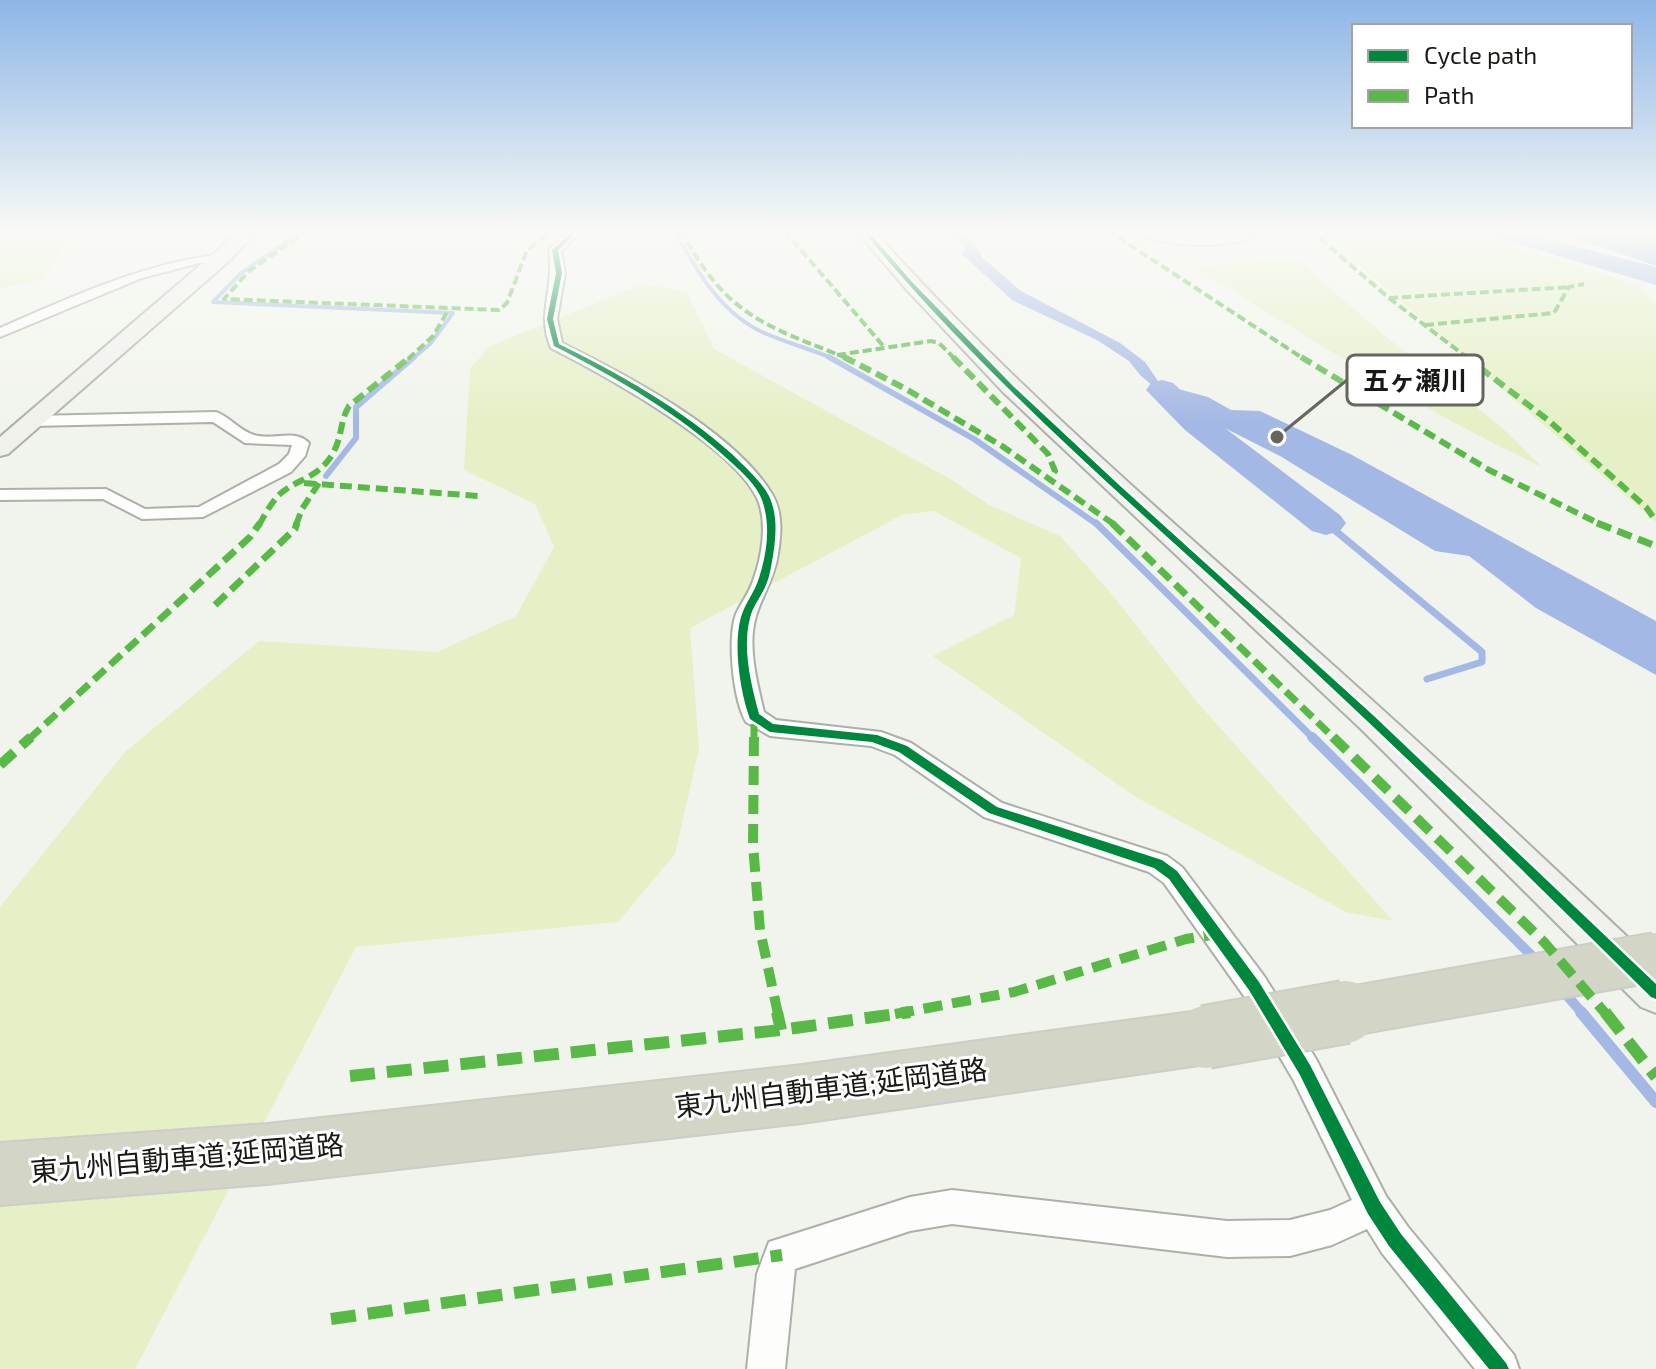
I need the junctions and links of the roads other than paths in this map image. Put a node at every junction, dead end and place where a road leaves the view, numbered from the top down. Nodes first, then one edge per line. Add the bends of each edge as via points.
1 (100, 294) edge
2 (180, 294) edge
3 (555, 294) edge
4 (918, 294) edge
5 (0, 333) edge
6 (32, 421) junction
7 (0, 449) edge
8 (0, 495) edge
9 (1656, 957) edge
10 (1656, 993) edge
11 (267, 1154) junction
12 (0, 1174) edge
13 (0, 1189) edge
14 (1374, 1208) junction
15 (766, 1369) edge
16 (1500, 1369) edge

1 - 5 street
2 - 6 street
3 - 14 street via 550,319 556,345 595,363 710,439 758,485 772,517 763,581 745,619 754,716 770,728 873,738 903,749 993,810 1158,864 1173,875 1247,975 1298,1058
4 - 10 street via 1012,387 1426,767
6 - 7 street
6 - 8 street via 216,417 251,440 301,443 285,468 203,512 142,514 106,494
9 - 11 highway, 東九州自動車道;延岡道路, bridge via 1206,1037 802,1094
11 - 12 highway, 東九州自動車道;延岡道路
11 - 13 highway
14 - 15 street via 1290,1238 1227,1239 952,1207 910,1214 782,1255 775,1274
14 - 16 street

